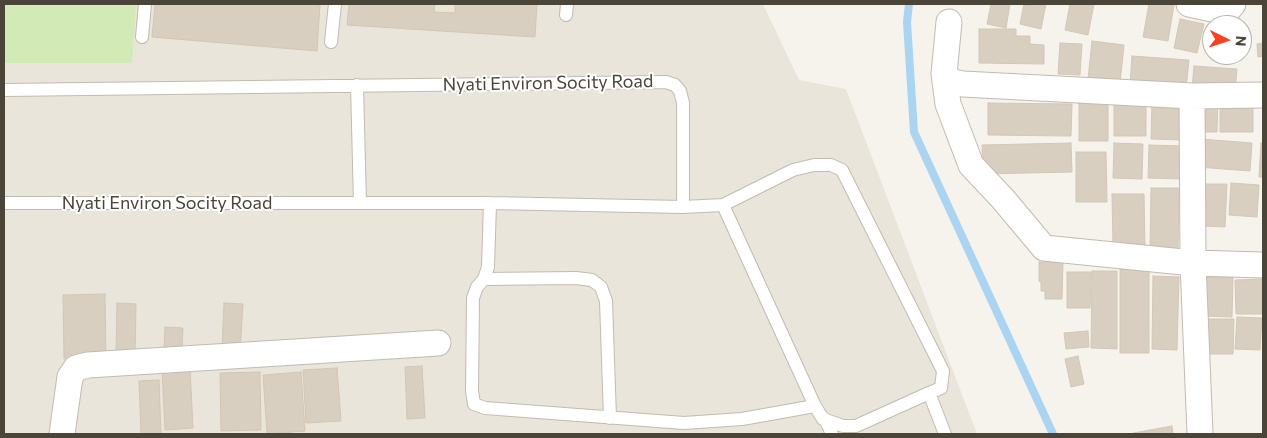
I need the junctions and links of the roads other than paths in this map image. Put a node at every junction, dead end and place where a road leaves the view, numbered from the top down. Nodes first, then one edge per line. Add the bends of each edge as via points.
1 (145, 4) edge
2 (335, 4) edge
3 (1189, 4) edge
4 (1234, 4) edge
5 (948, 22) dead end
6 (142, 37) dead end
7 (331, 42) dead end
8 (944, 74) junction
9 (357, 86) junction
10 (4, 90) edge
11 (1192, 96) junction
12 (1263, 96) edge
13 (360, 203) junction
14 (490, 203) junction
15 (4, 204) edge
16 (723, 205) junction
17 (683, 207) junction
18 (1192, 263) junction
19 (1263, 265) edge
20 (484, 279) junction
21 (438, 343) dead end
22 (929, 393) junction
23 (815, 406) junction
24 (610, 418) junction
25 (825, 419) junction
26 (62, 434) edge
27 (832, 434) edge
28 (945, 434) edge
29 (1200, 434) edge

1 - 6 lane
2 - 7 lane
3 - 4 street via 1226,12
5 - 8 street
8 - 11 street via 953,82 963,84
8 - 18 street via 948,104 971,164 1044,248
9 - 10 lane, Nyati Environ Socity Road
9 - 13 lane
9 - 17 lane, Nyati Environ Socity Road via 666,82 675,85 683,103
11 - 12 street
11 - 18 street
13 - 14 lane, Nyati Environ Socity Road
13 - 15 lane, Nyati Environ Socity Road
14 - 17 lane, Nyati Environ Socity Road
14 - 20 lane via 488,267
16 - 17 lane, Nyati Environ Socity Road
16 - 22 lane, Nyati Environ Socity Road via 793,170 814,164 831,165 842,170 943,371 941,388
16 - 23 lane
18 - 19 street
18 - 29 street
20 - 24 lane via 576,278 592,280 601,287 606,301
20 - 24 lane via 473,298 474,404 485,408
21 - 26 street via 88,365 76,368 70,376
22 - 25 lane, Nyati Environ Socity Road via 856,426 842,426
22 - 28 lane
23 - 24 lane via 742,419 684,423
23 - 25 lane
25 - 27 lane

